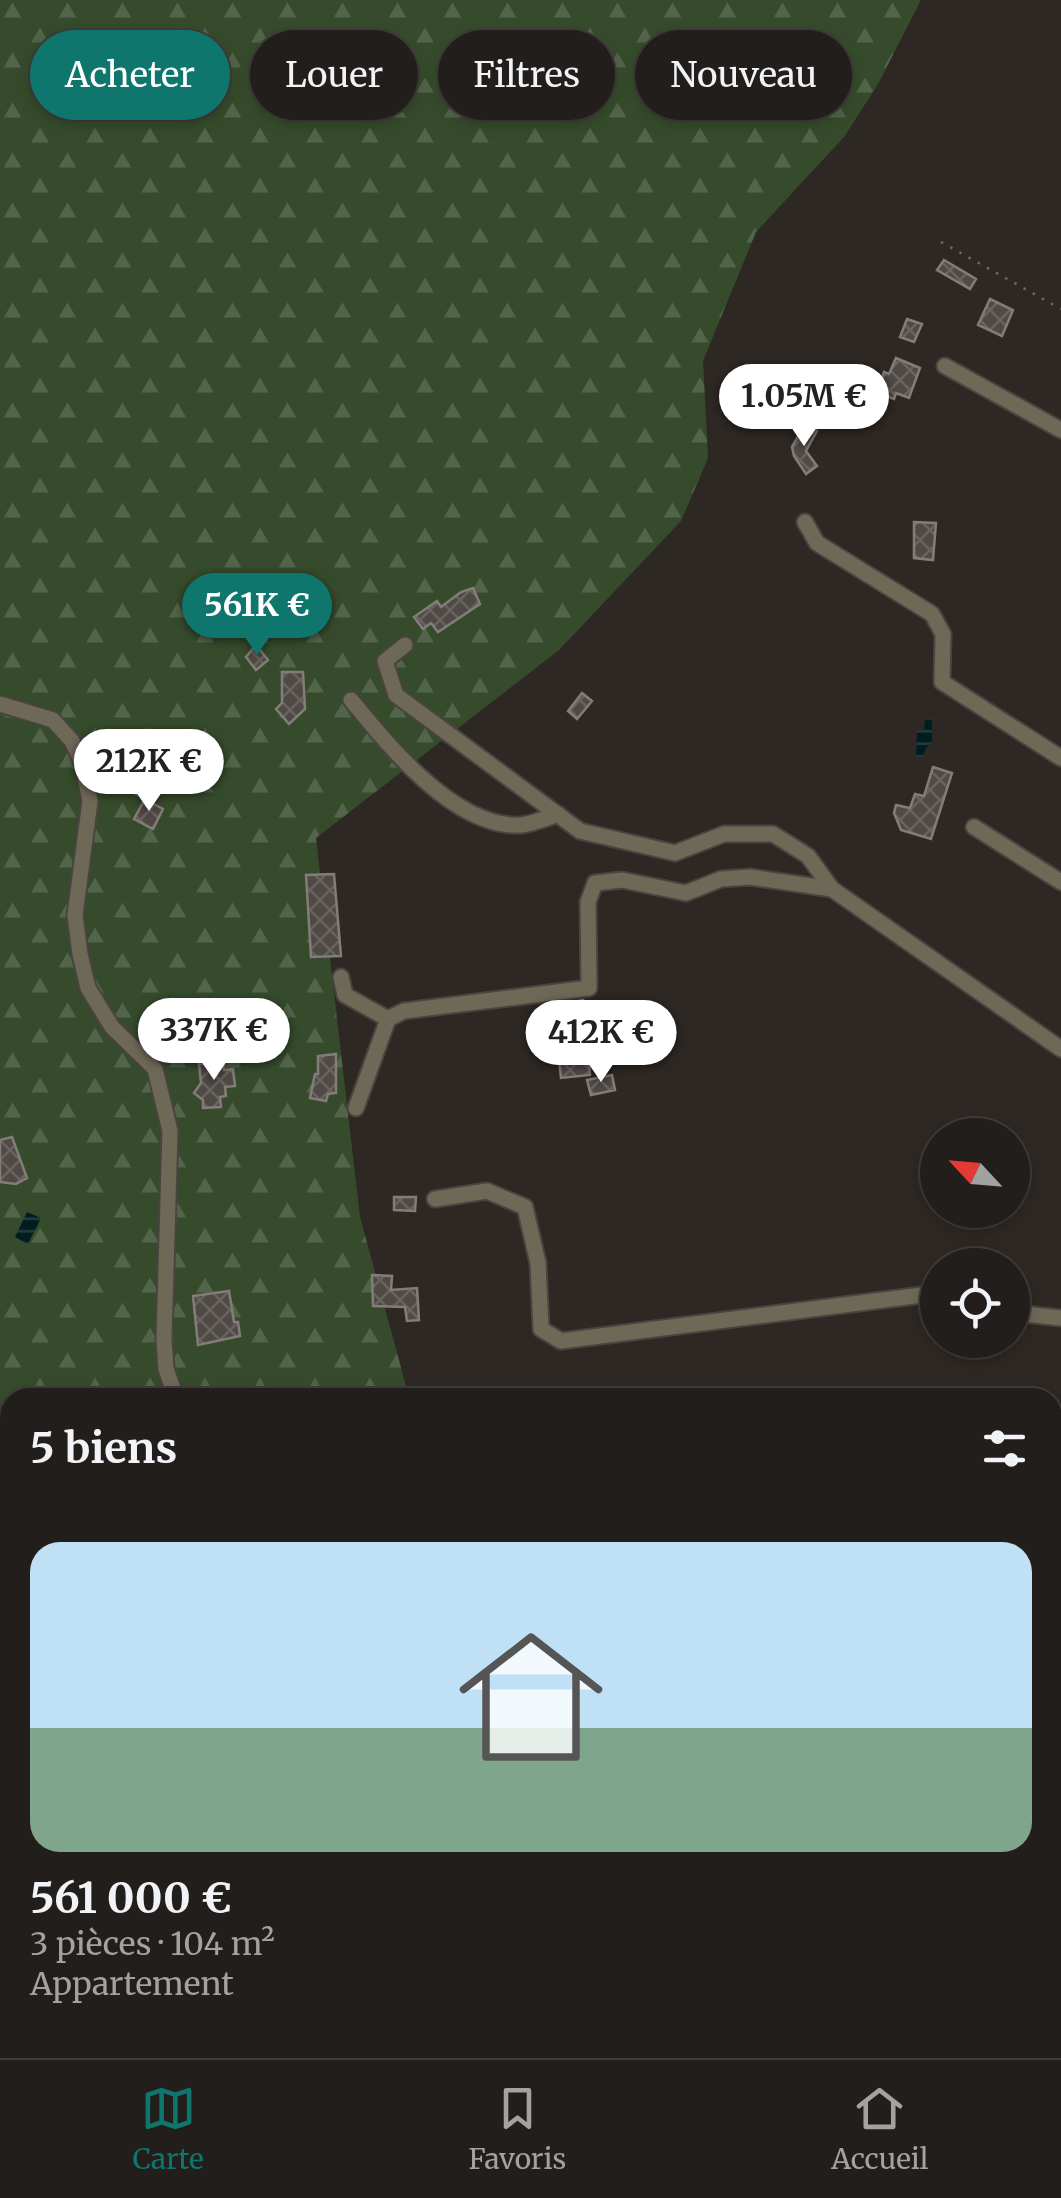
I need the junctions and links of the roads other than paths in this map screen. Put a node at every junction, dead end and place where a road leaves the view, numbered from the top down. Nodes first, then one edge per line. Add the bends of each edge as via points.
1 (945, 366) dead end
2 (1061, 430) edge
3 (805, 522) dead end
4 (405, 645) dead end
5 (351, 700) dead end
6 (0, 704) edge
7 (1061, 758) edge
8 (558, 814) junction
9 (974, 827) dead end
10 (1061, 882) edge
11 (832, 889) junction
12 (341, 978) dead end
13 (388, 1019) junction
14 (1061, 1049) edge
15 (356, 1108) dead end
16 (434, 1199) dead end
17 (920, 1294) edge
18 (1030, 1315) edge
19 (1061, 1318) edge
20 (173, 1388) edge

1 - 2 street
3 - 7 street via 817,543 932,614 943,634 942,682
4 - 8 street via 385,662 396,695
5 - 8 street via 436,791 481,817 520,825
6 - 20 street via 52,720 82,762 90,801 75,915 88,988 112,1027 155,1069 170,1132 164,1339
8 - 11 street via 580,831 676,853 724,834 773,834 808,856
9 - 10 street
11 - 13 street via 750,877 721,879 686,893 622,880 595,883 588,902 589,988
11 - 14 street
12 - 13 street via 345,995
13 - 15 street
16 - 17 street via 487,1190 525,1206 538,1262 541,1330 561,1341
18 - 19 street

